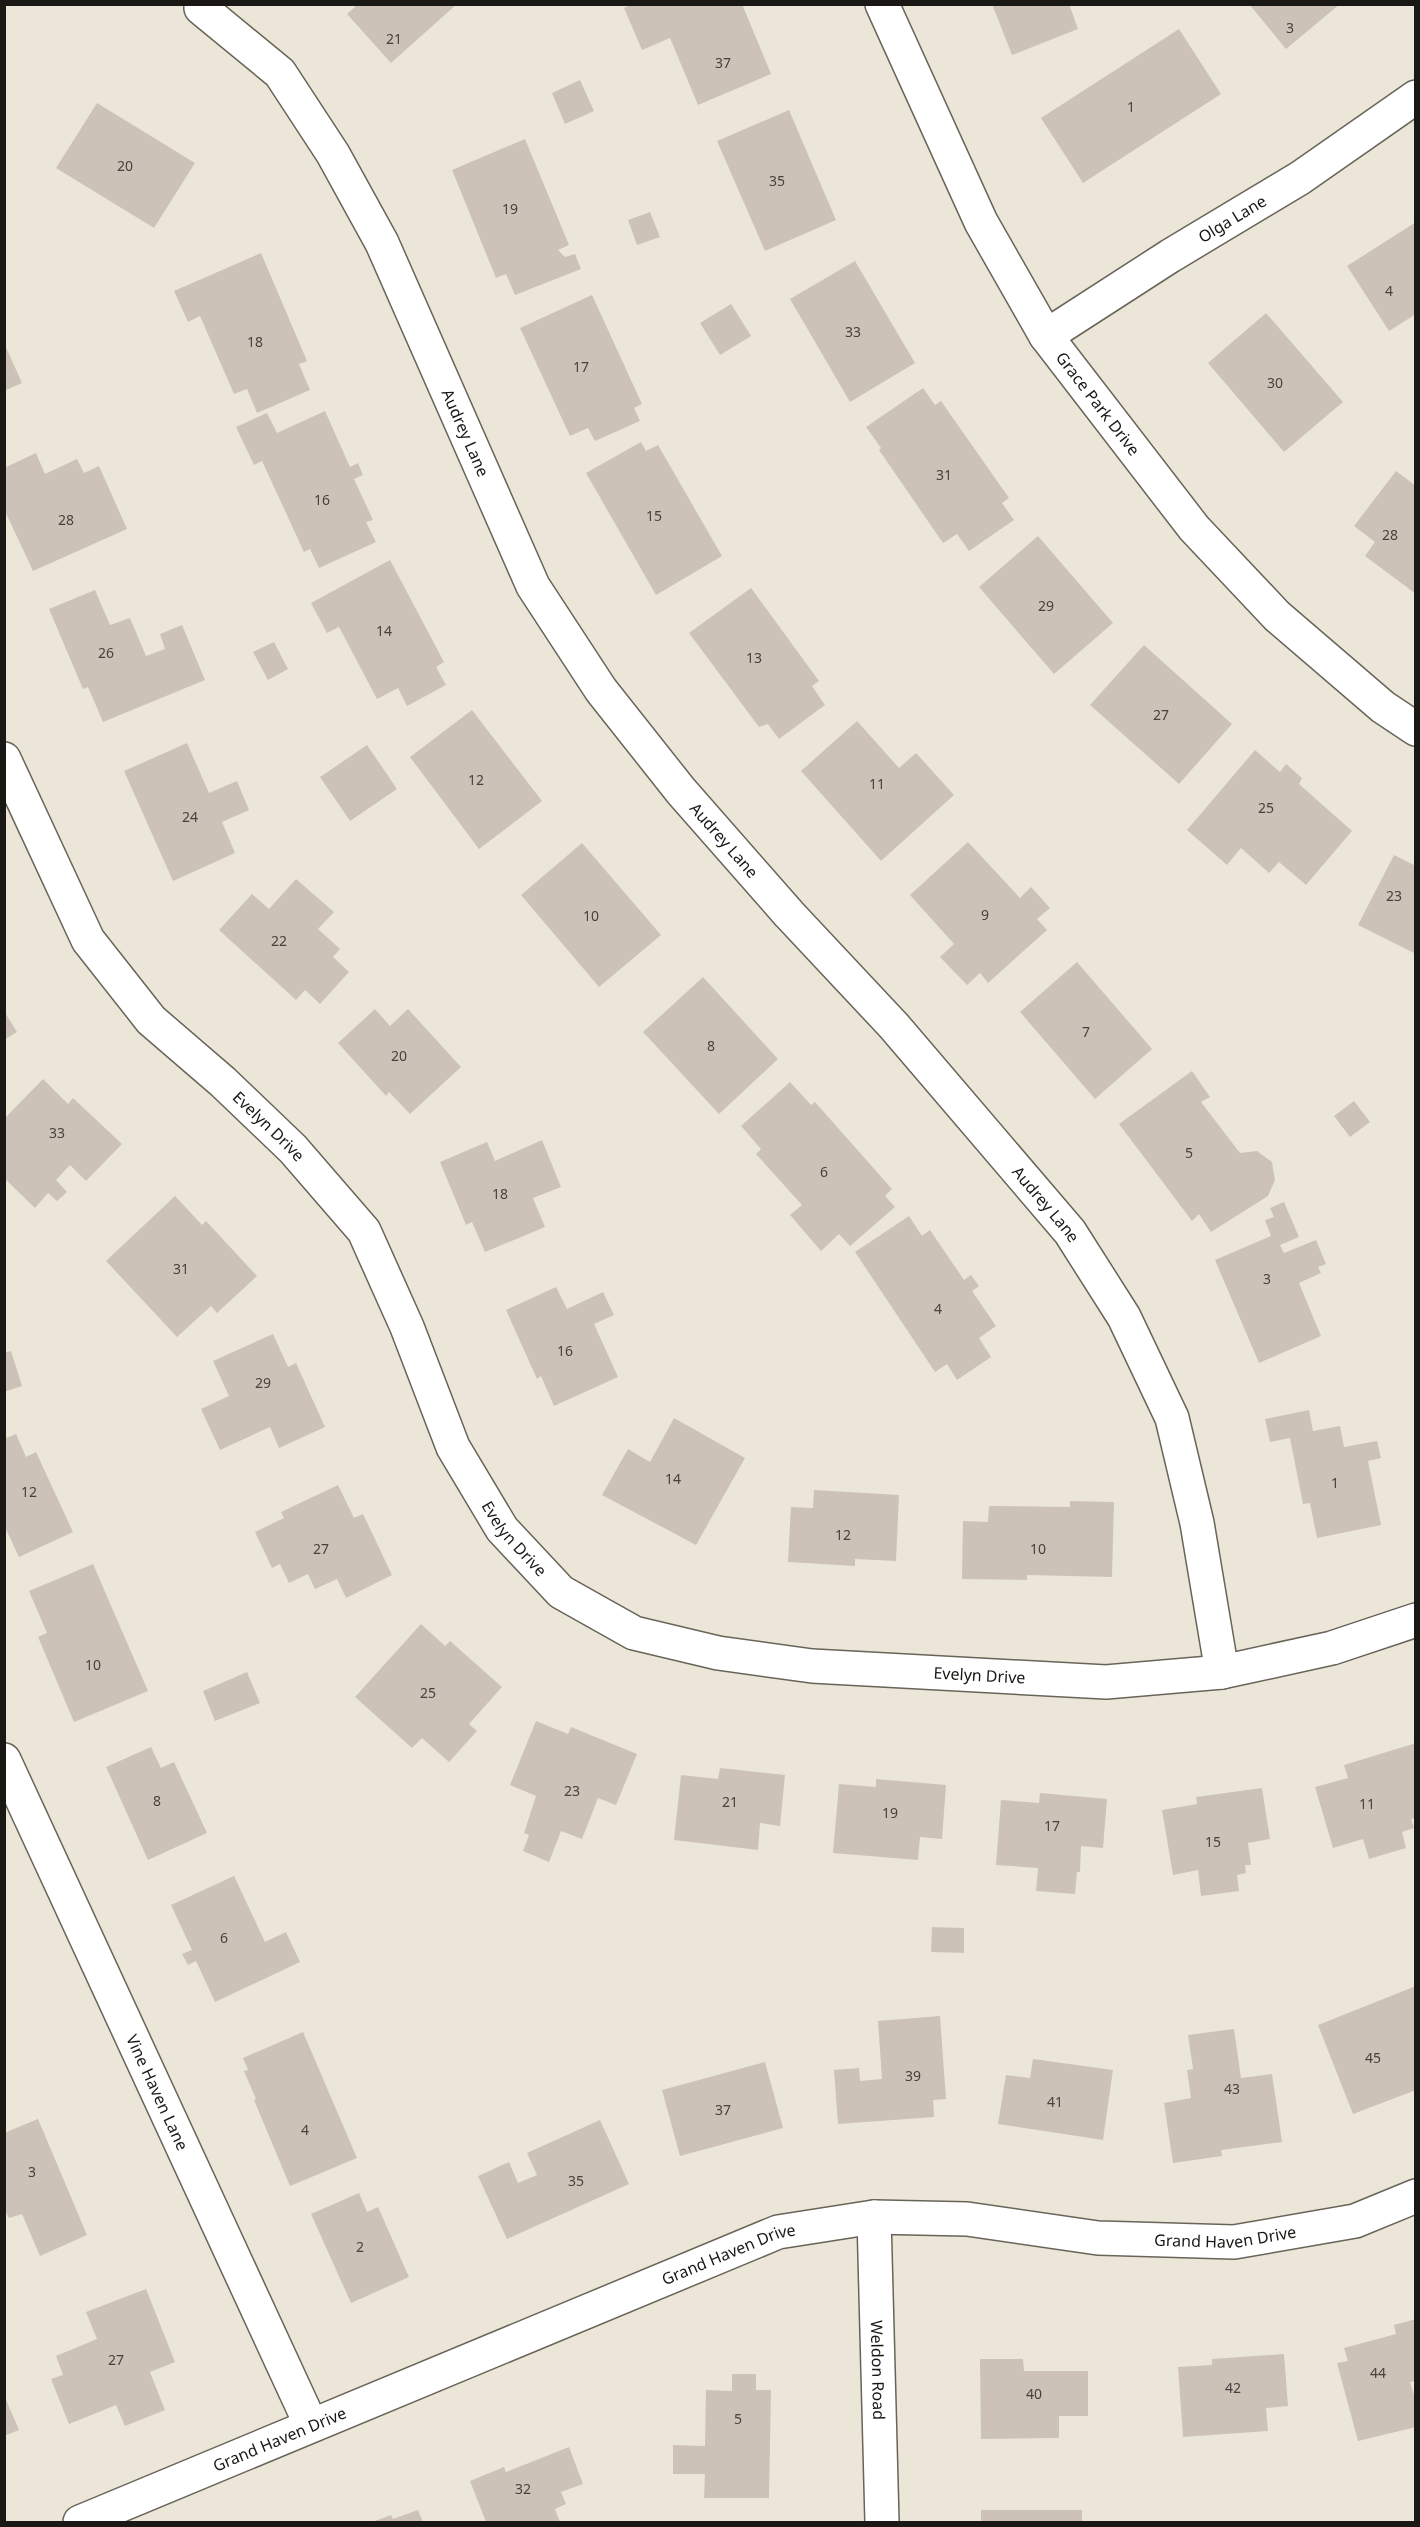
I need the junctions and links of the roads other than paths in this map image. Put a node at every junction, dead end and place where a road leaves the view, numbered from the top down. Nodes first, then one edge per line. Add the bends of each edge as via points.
1 (882, 4) edge
2 (198, 6) edge
3 (1416, 97) edge
4 (1046, 336) junction
5 (1416, 729) edge
6 (4, 759) edge
7 (11, 796) edge
8 (1416, 1620) edge
9 (1221, 1672) junction
10 (4, 1760) edge
11 (1416, 2196) edge
12 (874, 2217) junction
13 (311, 2425) junction
14 (80, 2523) edge
15 (882, 2523) edge

1 - 4 street, Grace Park Drive via 981,222
2 - 9 street, Audrey Lane via 280,73 333,154 382,243 533,586 601,690 681,791 894,1026 1070,1232 1124,1317 1172,1418 1197,1523
3 - 4 street, Olga Lane via 1300,178
4 - 5 street, Grace Park Drive via 1194,528 1277,616 1383,707
6 - 7 street, Evelyn Drive
7 - 9 street, Evelyn Drive via 88,940 151,1020 224,1082 293,1149 364,1230 453,1447 502,1529 561,1592 634,1633 718,1653 813,1666 1106,1682
8 - 9 street, Evelyn Drive via 1332,1648
10 - 13 street, Vine Haven Lane
11 - 12 street, Grand Haven Drive via 1355,2221 1234,2242 1098,2238 967,2219
12 - 13 street, Grand Haven Drive via 778,2232
12 - 15 street, Weldon Road
13 - 14 street, Grand Haven Drive

